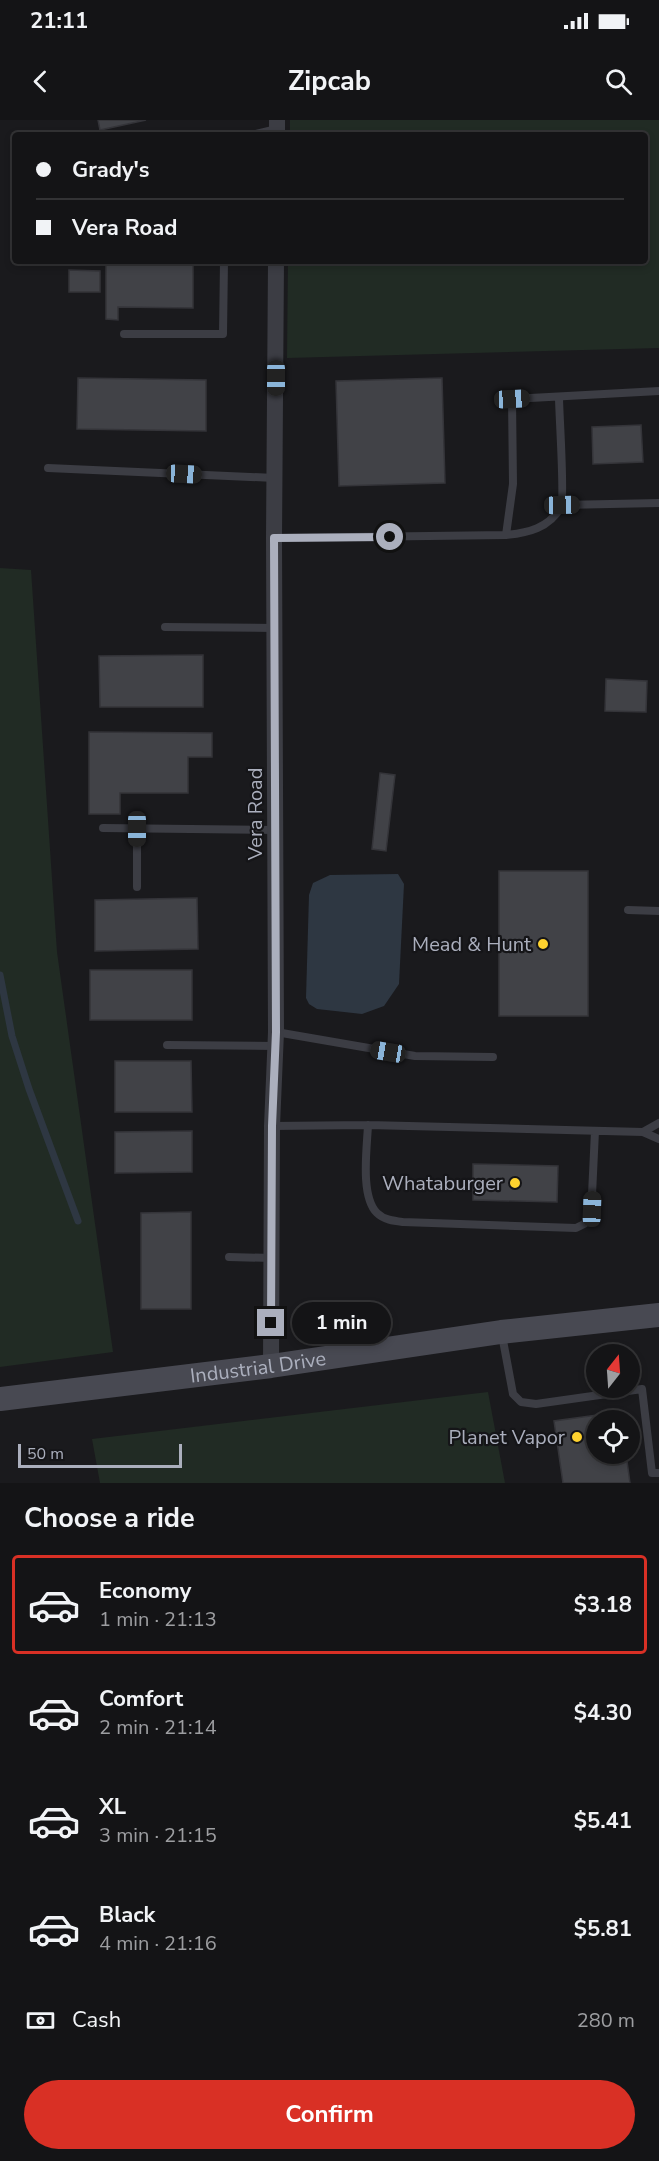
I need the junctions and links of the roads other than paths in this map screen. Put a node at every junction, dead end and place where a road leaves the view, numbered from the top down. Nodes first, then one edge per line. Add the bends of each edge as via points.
1 (277, 128) edge
2 (262, 132) edge
3 (225, 264) edge
4 (276, 264) edge
5 (124, 334) dead end
6 (659, 391) edge
7 (558, 397) junction
8 (48, 468) dead end
9 (275, 478) junction
10 (659, 503) edge
11 (562, 505) junction
12 (506, 535) junction
13 (274, 538) junction
14 (165, 627) dead end
15 (275, 628) junction
16 (103, 828) dead end
17 (137, 829) junction
18 (276, 830) junction
19 (137, 887) dead end
20 (628, 910) dead end
21 (659, 911) edge
22 (276, 1039) junction
23 (167, 1045) dead end
24 (493, 1058) dead end
25 (659, 1124) edge
26 (368, 1125) junction
27 (272, 1126) junction
28 (595, 1131) junction
29 (643, 1132) junction
30 (659, 1139) edge
31 (229, 1257) dead end
32 (272, 1258) junction
33 (659, 1315) edge
34 (501, 1332) junction
35 (270, 1366) junction
36 (0, 1399) edge
37 (659, 1473) edge

1 - 2 lane
3 - 5 lane via 223,334
4 - 9 street, Vera Road
6 - 7 lane
7 - 11 lane
7 - 12 lane via 512,399 513,484
8 - 9 lane
9 - 13 street, Vera Road
10 - 11 lane
11 - 12 lane via 542,526
12 - 13 lane
13 - 15 street, Vera Road
14 - 15 lane
15 - 18 street, Vera Road
16 - 17 lane
17 - 18 lane
17 - 19 lane
18 - 22 street, Vera Road
20 - 21 lane
22 - 23 lane
22 - 24 lane via 415,1056
22 - 27 street, Vera Road
25 - 29 lane
26 - 27 lane
26 - 28 lane
26 - 28 lane via 366,1190 376,1212 387,1220 576,1228 591,1216
27 - 32 street, Vera Road
28 - 29 lane
29 - 30 lane
31 - 32 lane
32 - 35 street, Vera Road
33 - 34 street, Industrial Drive
34 - 35 street, Industrial Drive
34 - 37 lane via 513,1394 521,1402 536,1404 642,1389 652,1473
35 - 36 street, Industrial Drive

